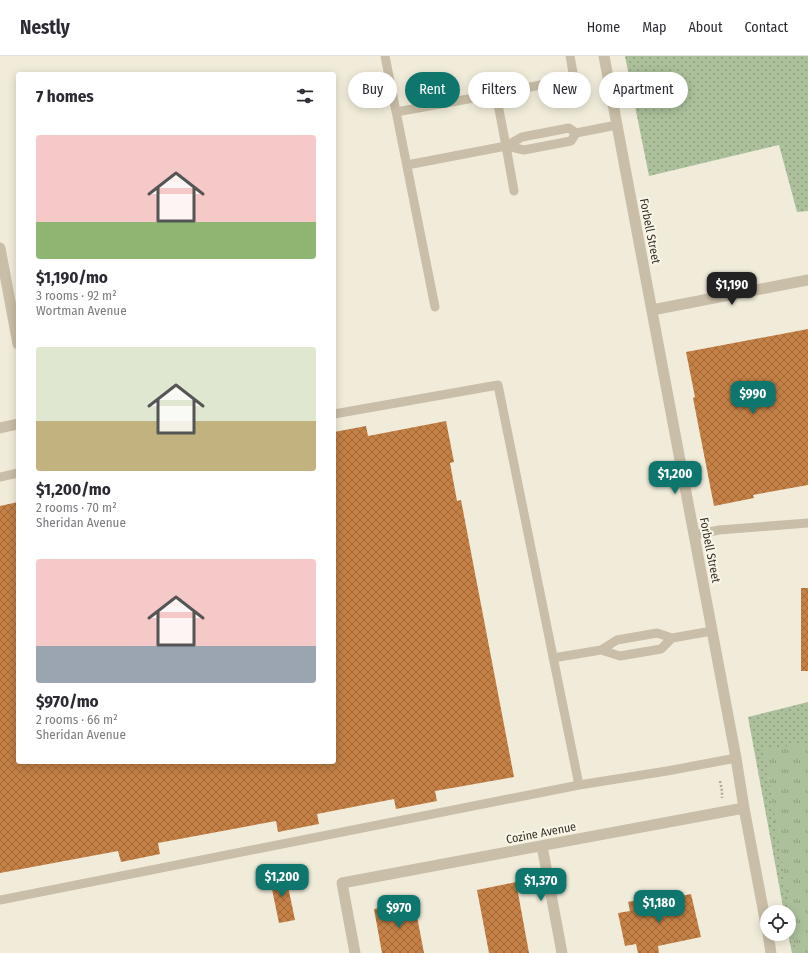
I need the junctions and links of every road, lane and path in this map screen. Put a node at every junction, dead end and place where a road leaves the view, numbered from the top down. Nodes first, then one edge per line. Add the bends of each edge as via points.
1 (385, 56) edge
2 (570, 56) edge
3 (604, 56) edge
4 (530, 87) edge
5 (468, 99) edge
6 (499, 108) edge
7 (396, 112) junction
8 (617, 125) junction
9 (576, 133) junction
10 (506, 146) junction
11 (407, 165) junction
12 (514, 191) dead end
13 (0, 248) edge
14 (808, 280) edge
15 (435, 307) dead end
16 (652, 310) junction
17 (16, 333) edge
18 (336, 414) edge
19 (16, 424) edge
20 (0, 428) edge
21 (16, 473) edge
22 (0, 477) edge
23 (808, 523) edge
24 (694, 535) junction
25 (712, 630) junction
26 (672, 638) junction
27 (602, 650) junction
28 (553, 658) junction
29 (736, 758) junction
30 (720, 781) dead end
31 (579, 785) junction
32 (722, 799) dead end
33 (744, 808) junction
34 (542, 846) junction
35 (0, 900) edge
36 (762, 905) edge
37 (769, 941) edge
38 (355, 953) edge
39 (562, 953) edge
40 (771, 953) edge

1 - 7 lane
2 - 4 lane via 574,78
3 - 8 street, Forbell Street
5 - 7 lane
6 - 10 lane
7 - 11 lane
8 - 9 lane
8 - 16 street, Forbell Street
9 - 10 lane via 569,128 522,137
9 - 10 lane via 571,141 524,150
10 - 11 lane
10 - 12 lane
11 - 15 lane
13 - 17 street
14 - 16 street
16 - 24 street, Forbell Street
18 - 28 lane via 498,384
19 - 20 street
21 - 22 lane
23 - 24 lane via 719,530
24 - 25 street, Forbell Street
25 - 26 lane
25 - 29 street, Forbell Street
26 - 27 lane via 657,633 618,640
26 - 27 lane via 661,649 620,656
27 - 28 lane
28 - 31 lane
29 - 31 lane
29 - 33 street, Forbell Street
30 - 32 path
31 - 35 lane
33 - 34 street, Cozine Avenue
33 - 36 street, Forbell Street
34 - 38 street, Cozine Avenue via 342,884
34 - 39 street
37 - 40 street

